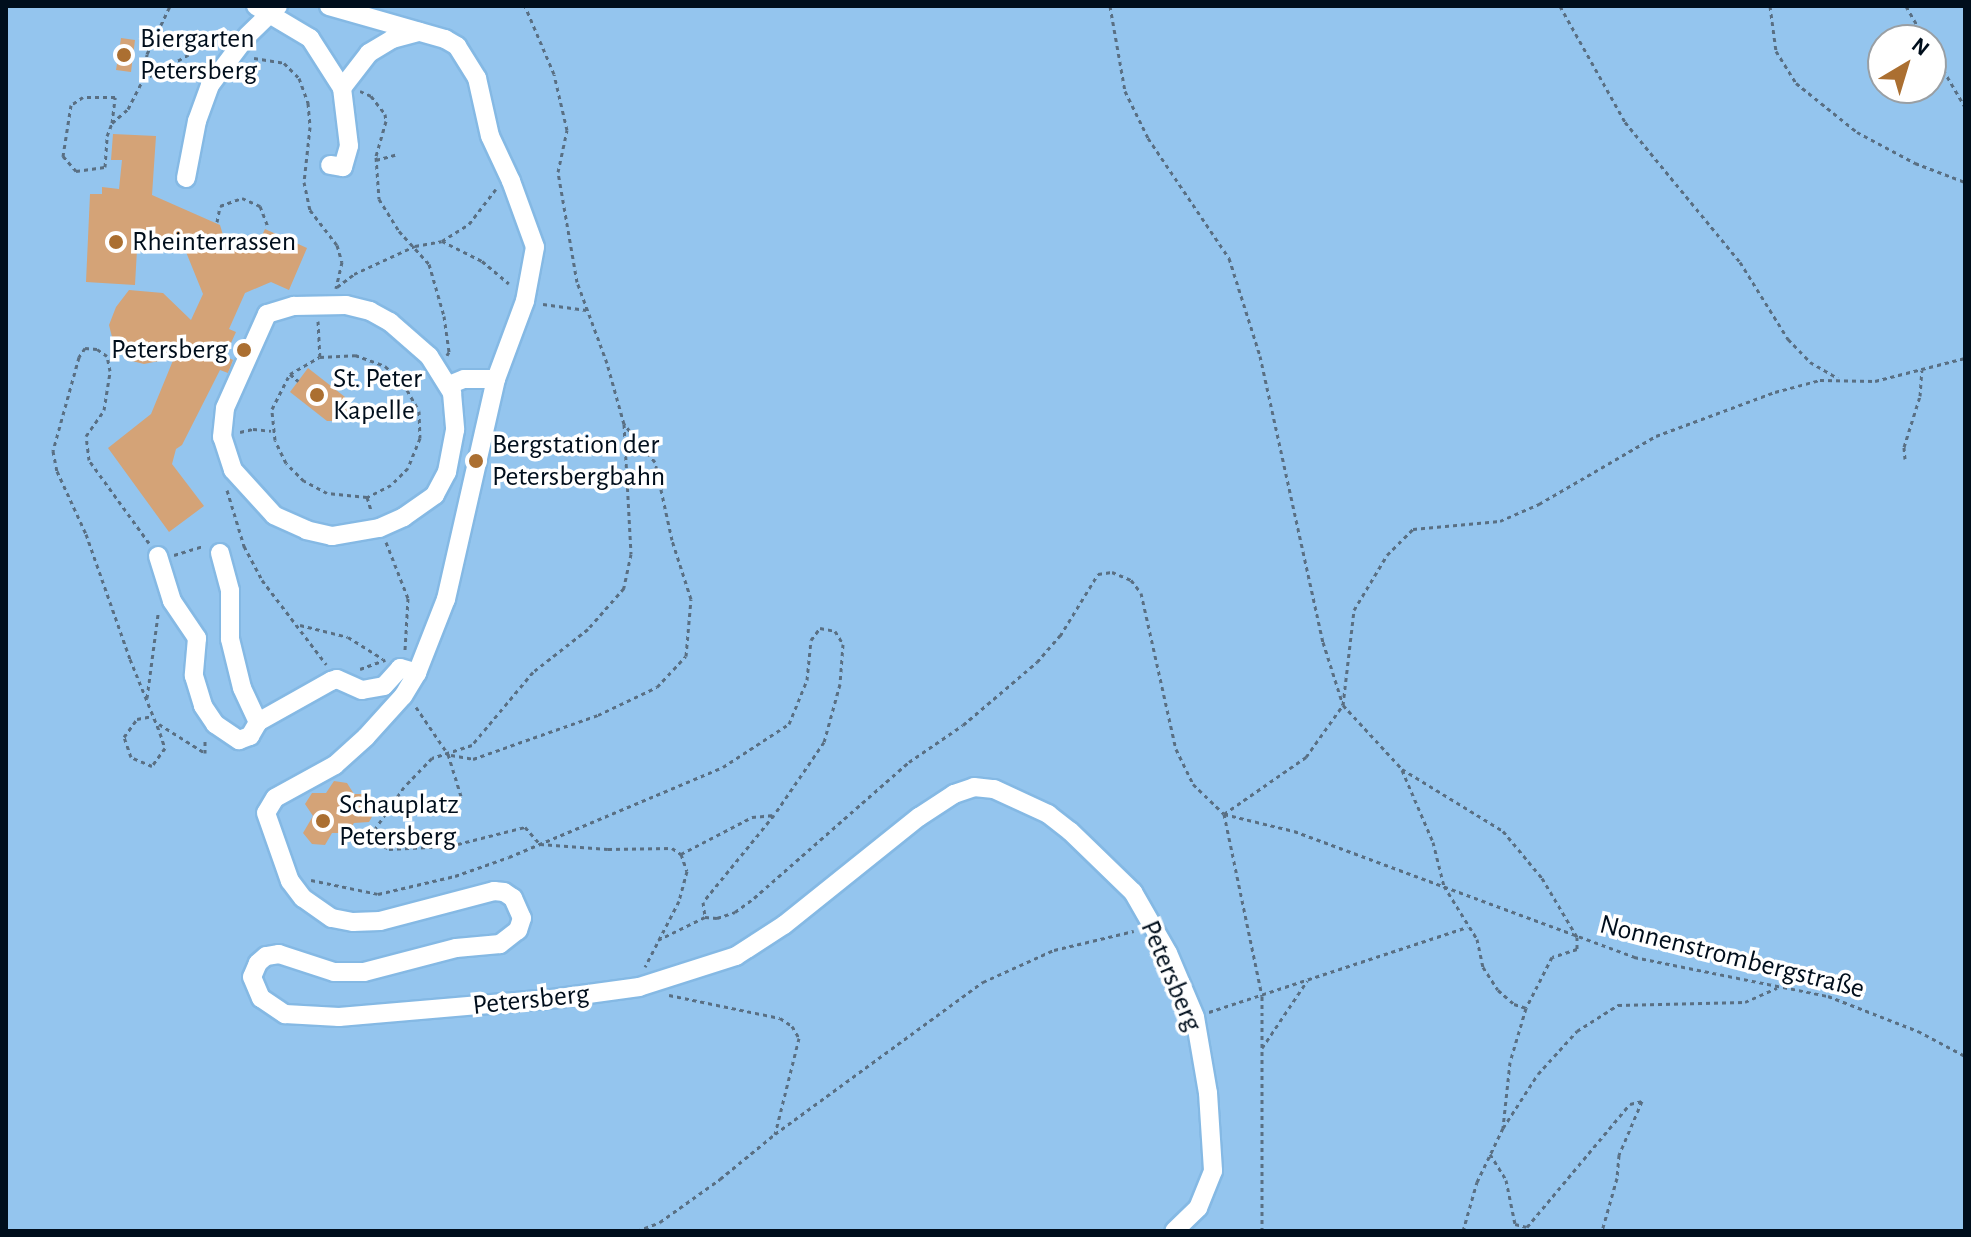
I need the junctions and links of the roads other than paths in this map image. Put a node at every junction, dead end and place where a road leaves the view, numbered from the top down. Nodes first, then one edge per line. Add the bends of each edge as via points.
1 (329, 6) edge
2 (268, 8) edge
3 (419, 32) junction
4 (344, 86) junction
5 (330, 165) dead end
6 (186, 178) dead end
7 (496, 379) junction
8 (449, 385) junction
9 (435, 495) junction
10 (466, 513) junction
11 (220, 553) road end
12 (158, 556) road end
13 (409, 671) junction
14 (258, 722) junction
15 (1174, 1231) edge

1 - 3 street, Petersberg
2 - 4 street via 310,38
2 - 6 street via 229,52 205,96
3 - 4 street via 392,39 369,53
3 - 7 street, Petersberg via 445,39 465,56 485,105 490,136 535,247 525,298
4 - 5 street via 349,146 343,167
7 - 8 street via 464,379
7 - 10 street, Petersberg
8 - 9 street via 455,430 447,472
8 - 9 street via 408,334 370,311 346,305 294,306 267,314 225,408 222,437 233,470 274,515 307,530 332,536 379,528
9 - 10 street
10 - 13 street, Petersberg via 446,599
11 - 14 street via 230,591 230,639 242,688
12 - 14 street via 172,601 197,638 194,676 206,711 239,740 250,736
13 - 14 street via 384,686 362,690 337,679
13 - 15 street, Petersberg via 403,696 366,737 335,765 275,798 266,813 290,881 316,909 353,922 504,892 522,918 518,930 500,944 456,948 364,972 334,972 279,954 266,956 252,977 261,998 285,1014 339,1017 639,987 736,956 954,794 974,787 994,789 1022,799 1070,831 1133,892 1195,1017 1208,1093 1213,1171 1198,1208

